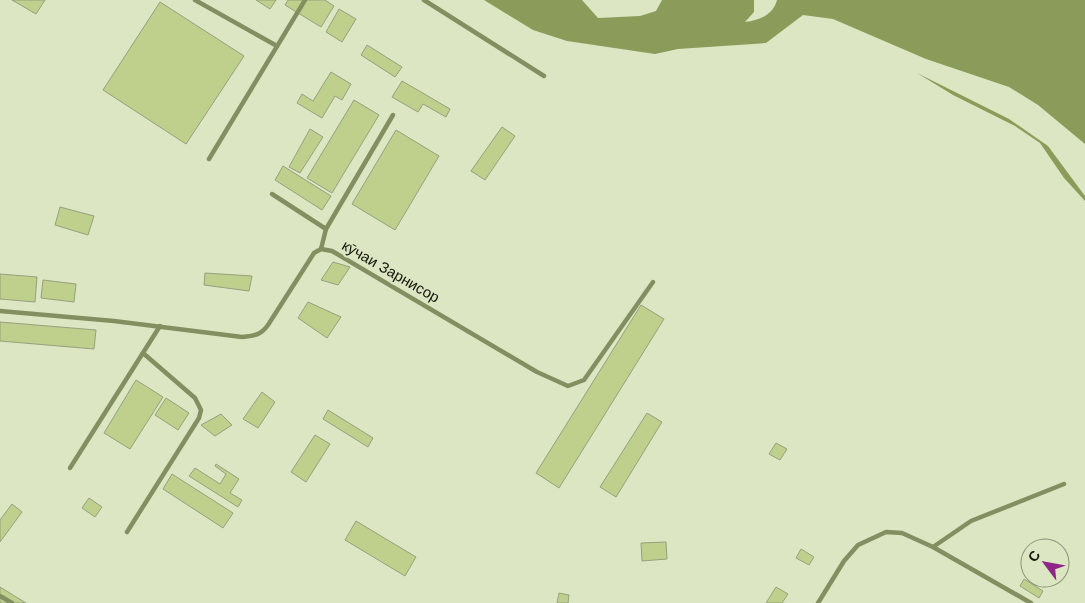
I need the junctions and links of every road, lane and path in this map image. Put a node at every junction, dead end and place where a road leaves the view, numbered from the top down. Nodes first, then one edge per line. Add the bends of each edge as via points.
1 (195, 0) edge
2 (305, 0) edge
3 (424, 0) edge
4 (277, 46) junction
5 (544, 76) dead end
6 (393, 115) dead end
7 (209, 160) dead end
8 (272, 194) dead end
9 (326, 229) junction
10 (321, 249) junction
11 (653, 282) dead end
12 (0, 311) edge
13 (160, 326) junction
14 (143, 353) junction
15 (70, 468) dead end
16 (1064, 484) dead end
17 (127, 532) dead end
18 (933, 547) junction
19 (0, 596) edge
20 (12, 603) edge
21 (818, 603) edge
22 (1030, 603) edge

1 - 4 lane
2 - 4 lane
3 - 5 lane
4 - 7 lane
6 - 9 lane
8 - 9 lane
9 - 10 lane
10 - 11 lane, кӯчаи Зарнисор via 344,256 537,372 568,386 584,380
10 - 13 lane, кӯчаи Зарнисор via 307,261 268,326 255,336
12 - 13 lane, кӯчаи Зарнисор
13 - 14 lane
14 - 15 lane
14 - 17 lane via 195,398 201,410
16 - 18 lane via 971,521
18 - 21 lane via 902,532 886,532 873,537 858,545 844,561
18 - 22 lane
19 - 20 lane

